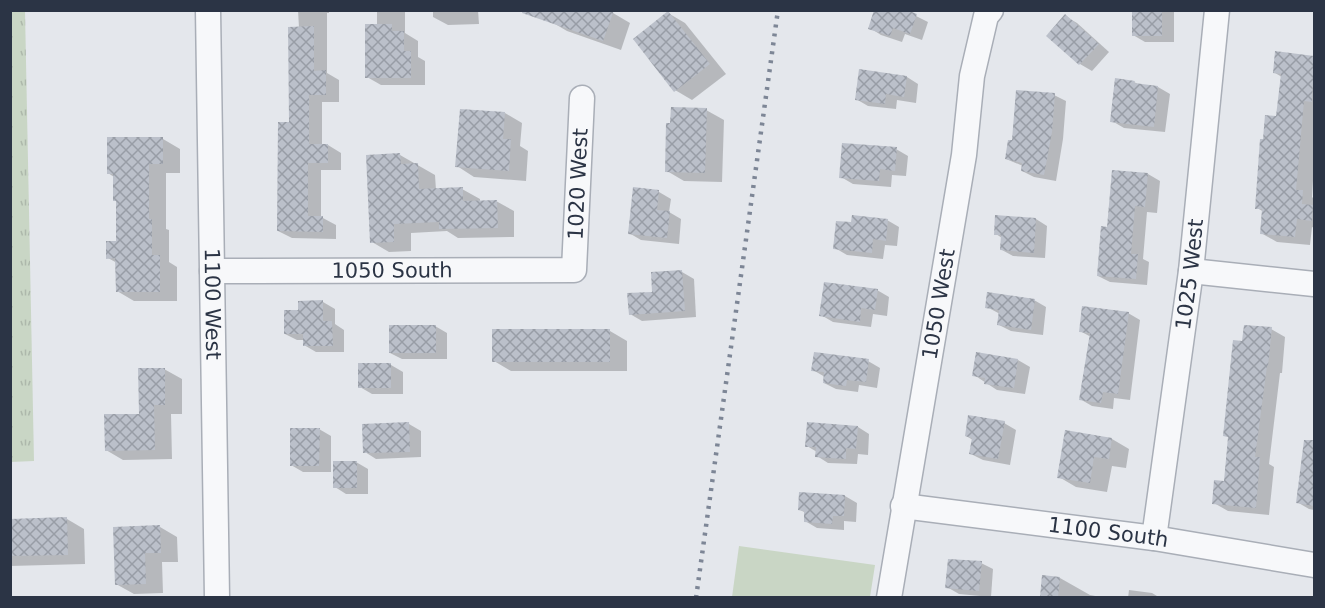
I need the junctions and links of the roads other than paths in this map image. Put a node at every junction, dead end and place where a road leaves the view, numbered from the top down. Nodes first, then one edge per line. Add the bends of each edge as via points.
1 (208, 10) edge
2 (991, 10) edge
3 (1216, 10) edge
4 (582, 98) dead end
5 (574, 270) joint
6 (212, 271) junction
7 (1191, 271) junction
8 (1314, 284) edge
9 (903, 506) junction
10 (1154, 538) junction
11 (1314, 565) edge
12 (217, 597) edge
13 (889, 597) edge

1 - 6 street, 1100 West
2 - 9 street, 1050 West via 986,16 972,76 964,155
3 - 7 street, 1025 West
4 - 5 street, 1020 West
5 - 6 street, 1050 South
6 - 12 street, 1100 West
7 - 8 street
7 - 10 street, 1025 West
9 - 10 street, 1100 South
9 - 13 street, 1050 West
10 - 11 street, 1100 South

